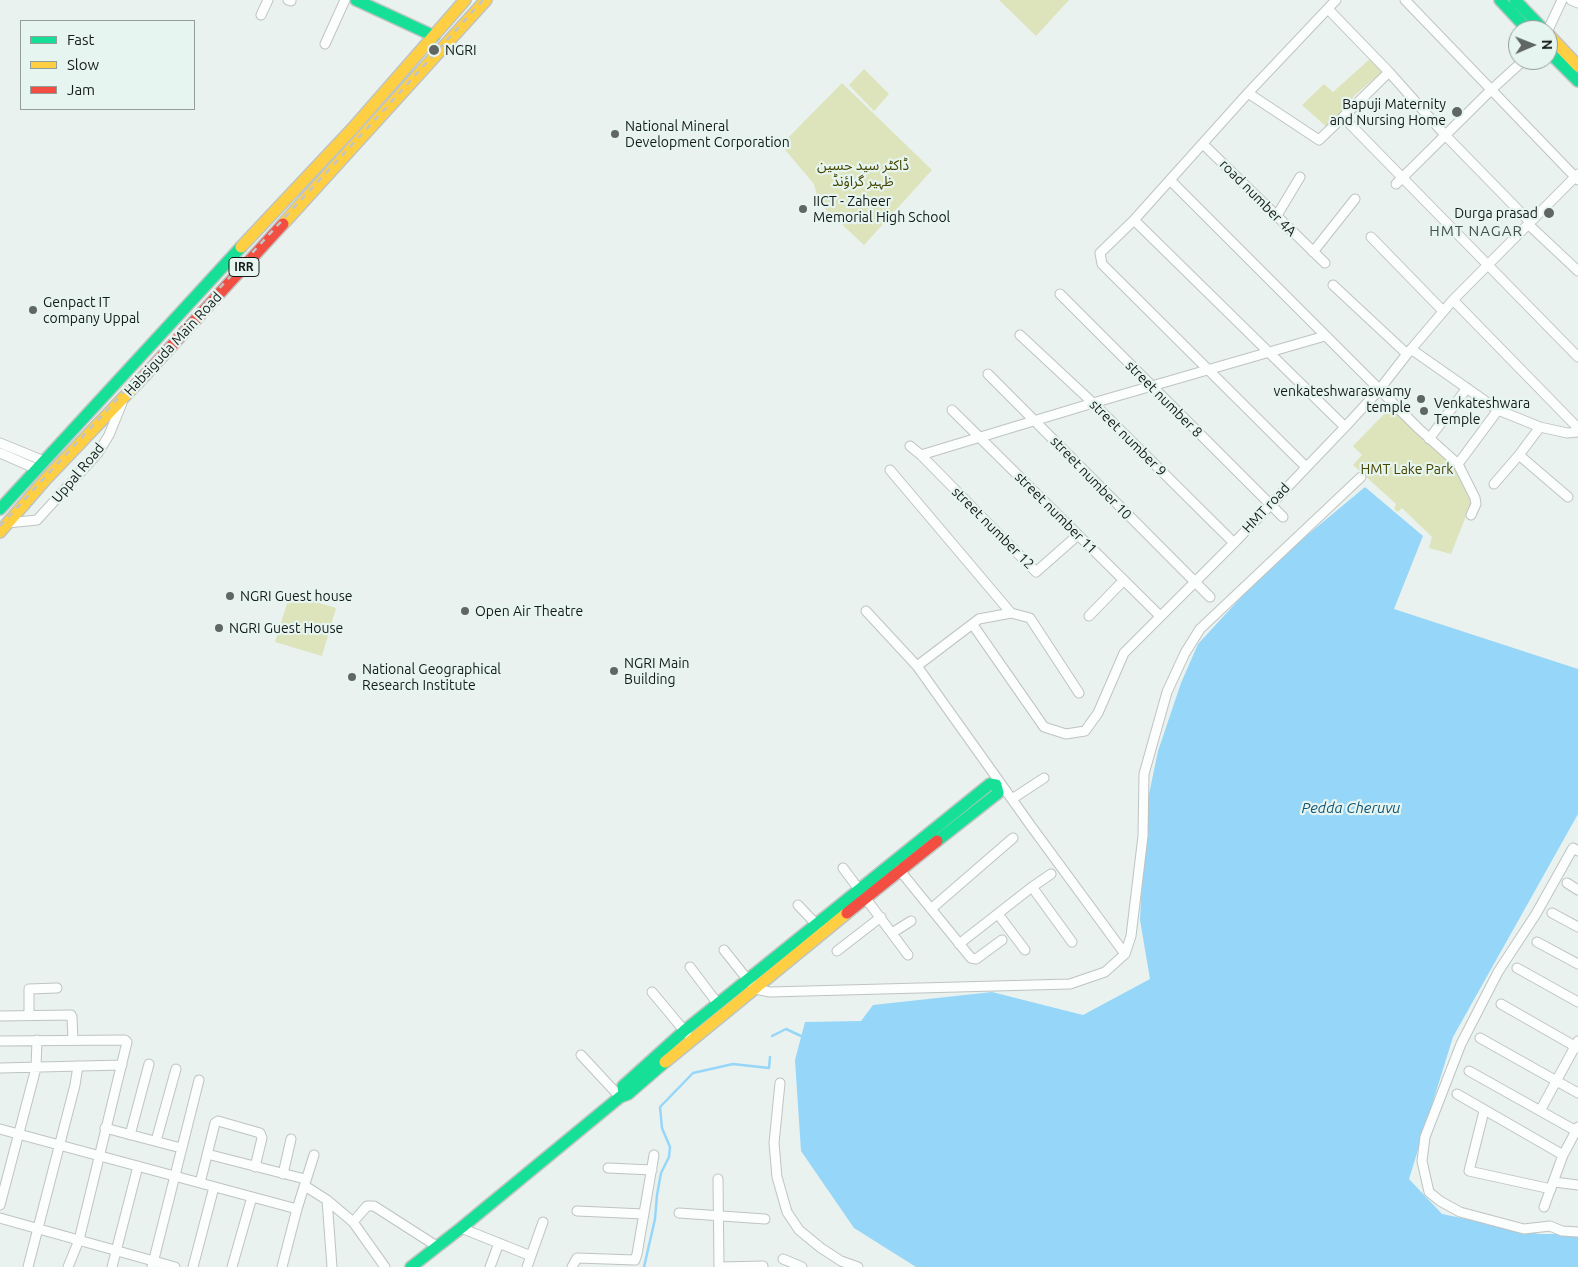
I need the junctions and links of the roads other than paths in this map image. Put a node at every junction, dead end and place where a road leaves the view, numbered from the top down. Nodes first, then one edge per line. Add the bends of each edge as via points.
1 (268, 0) edge
2 (345, 0) edge
3 (357, 0) edge
4 (465, 0) edge
5 (486, 0) edge
6 (1336, 0) edge
7 (1405, 0) edge
8 (1500, 0) edge
9 (1516, 0) edge
10 (1562, 0) edge
11 (1571, 0) edge
12 (1578, 3) edge
13 (1328, 9) junction
14 (261, 15) dead end
15 (1519, 20) edge
16 (1536, 20) edge
17 (1551, 20) edge
18 (434, 36) junction
19 (325, 44) dead end
20 (1558, 45) edge
21 (1558, 61) edge
22 (1578, 66) edge
23 (1513, 70) edge
24 (1389, 72) junction
25 (1578, 81) edge
26 (1491, 90) junction
27 (1248, 93) junction
28 (1343, 117) junction
29 (1446, 136) junction
30 (1203, 144) junction
31 (1300, 177) dead end
32 (1577, 177) edge
33 (1170, 180) junction
34 (1399, 181) junction
35 (1355, 200) dead end
36 (1276, 217) junction
37 (1134, 220) junction
38 (1529, 223) junction
39 (1371, 237) dead end
40 (1313, 252) junction
41 (1325, 263) dead end
42 (1488, 266) junction
43 (1578, 271) edge
44 (1333, 285) dead end
45 (1060, 294) dead end
46 (1453, 300) junction
47 (186, 306) junction
48 (1443, 311) junction
49 (197, 320) junction
50 (1020, 335) dead end
51 (1326, 336) junction
52 (1409, 352) junction
53 (1270, 353) junction
54 (1578, 357) edge
55 (1209, 369) junction
56 (988, 374) dead end
57 (1152, 387) junction
58 (1466, 388) junction
59 (1378, 390) junction
60 (125, 396) junction
61 (1093, 403) junction
62 (952, 410) dead end
63 (1498, 410) junction
64 (1036, 421) junction
65 (1345, 427) junction
66 (1540, 427) junction
67 (1578, 428) edge
68 (1578, 432) edge
69 (980, 437) junction
70 (1429, 439) junction
71 (0, 443) edge
72 (910, 446) dead end
73 (0, 453) edge
74 (921, 455) junction
75 (1519, 455) junction
76 (1458, 464) junction
77 (40, 465) junction
78 (1306, 467) junction
79 (890, 470) dead end
80 (1361, 476) dead end
81 (1494, 484) dead end
82 (1568, 497) dead end
83 (1270, 504) junction
84 (0, 509) edge
85 (1472, 515) dead end
86 (1283, 517) dead end
87 (8, 522) junction
88 (0, 532) edge
89 (1078, 535) junction
90 (1234, 543) junction
91 (1124, 580) junction
92 (1193, 582) junction
93 (1210, 597) dead end
94 (866, 611) dead end
95 (1011, 613) junction
96 (1089, 616) dead end
97 (1160, 616) junction
98 (973, 625) junction
99 (918, 666) junction
100 (1079, 693) dead end
101 (1044, 778) dead end
102 (1012, 799) junction
103 (958, 810) junction
104 (966, 819) junction
105 (1013, 838) dead end
106 (1578, 851) edge
107 (893, 862) junction
108 (843, 868) dead end
109 (901, 872) junction
110 (1051, 874) dead end
111 (1567, 883) dead end
112 (1032, 887) junction
113 (858, 889) junction
114 (1578, 890) edge
115 (866, 898) junction
116 (798, 905) dead end
117 (931, 909) junction
118 (1552, 913) dead end
119 (998, 914) junction
120 (881, 917) junction
121 (911, 921) dead end
122 (1578, 927) edge
123 (819, 928) junction
124 (892, 933) junction
125 (1002, 940) dead end
126 (1072, 942) dead end
127 (1537, 942) dead end
128 (959, 944) junction
129 (724, 950) dead end
130 (1025, 950) dead end
131 (837, 951) dead end
132 (1125, 954) junction
133 (908, 955) dead end
134 (1578, 964) edge
135 (690, 967) dead end
136 (1517, 968) dead end
137 (748, 980) junction
138 (57, 988) dead end
139 (755, 990) junction
140 (652, 992) dead end
141 (1578, 1002) edge
142 (718, 1004) junction
143 (1501, 1004) dead end
144 (0, 1016) edge
145 (29, 1016) junction
146 (688, 1035) junction
147 (1480, 1038) dead end
148 (37, 1040) junction
149 (73, 1040) junction
150 (0, 1041) edge
151 (1577, 1045) edge
152 (580, 1055) dead end
153 (149, 1064) dead end
154 (122, 1065) junction
155 (78, 1066) junction
156 (0, 1068) edge
157 (36, 1068) junction
158 (176, 1069) dead end
159 (1470, 1071) dead end
160 (199, 1080) dead end
161 (1557, 1081) junction
162 (780, 1083) dead end
163 (1578, 1093) edge
164 (1457, 1094) dead end
165 (622, 1096) junction
166 (1484, 1111) junction
167 (1540, 1111) junction
168 (105, 1128) junction
169 (0, 1129) edge
170 (1577, 1130) edge
171 (19, 1134) junction
172 (130, 1135) junction
173 (291, 1139) dead end
174 (156, 1141) junction
175 (60, 1145) junction
176 (181, 1148) junction
177 (207, 1154) junction
178 (100, 1155) junction
179 (314, 1155) dead end
180 (654, 1156) dead end
181 (1563, 1156) junction
182 (138, 1166) junction
183 (255, 1166) junction
184 (608, 1168) dead end
185 (652, 1170) junction
186 (283, 1174) junction
187 (175, 1176) junction
188 (718, 1179) dead end
189 (200, 1183) junction
190 (305, 1183) junction
191 (1552, 1185) junction
192 (1578, 1185) edge
193 (214, 1187) junction
194 (252, 1197) junction
195 (327, 1200) junction
196 (0, 1205) edge
197 (1544, 1207) dead end
198 (297, 1209) junction
199 (577, 1211) dead end
200 (644, 1214) junction
201 (680, 1214) dead end
202 (718, 1216) junction
203 (0, 1218) edge
204 (765, 1219) dead end
205 (353, 1222) junction
206 (543, 1222) dead end
207 (461, 1228) junction
208 (38, 1229) junction
209 (1578, 1232) edge
210 (79, 1240) junction
211 (499, 1243) junction
212 (438, 1247) junction
213 (116, 1250) junction
214 (531, 1256) junction
215 (783, 1258) dead end
216 (153, 1264) edge
217 (574, 1264) edge
218 (763, 1266) dead end
219 (28, 1267) edge
220 (68, 1267) edge
221 (112, 1267) edge
222 (175, 1267) edge
223 (193, 1267) edge
224 (232, 1267) edge
225 (282, 1267) edge
226 (332, 1267) edge
227 (385, 1267) edge
228 (411, 1267) edge
229 (490, 1267) edge
230 (527, 1267) edge
231 (720, 1267) edge
232 (802, 1267) edge
233 (858, 1267) edge

1 - 14 street
2 - 19 street
3 - 18 main road
4 - 18 main road, Habsiguda Main Road / IRR
5 - 49 main road, Habsiguda Main Road / IRR
6 - 13 street
7 - 26 street
8 - 15 main road
9 - 16 main road
10 - 17 street
11 - 12 street
13 - 24 street
13 - 27 street
18 - 47 main road, Habsiguda Main Road / IRR via 353,128
20 - 22 main road
21 - 25 main road
23 - 26 street
24 - 28 street
24 - 29 street
26 - 29 street
26 - 32 street
27 - 28 street via 1319,140
27 - 30 street
28 - 34 street
29 - 34 street
29 - 38 street
30 - 33 street
30 - 36 street, road number 4A
31 - 36 street
32 - 38 street, HMT road
33 - 37 street
33 - 51 street
34 - 42 street
35 - 40 street
36 - 40 street, road number 4A
37 - 53 street
37 - 55 street via 1100,253 1102,264
38 - 42 street, HMT road
38 - 43 street
39 - 48 street
40 - 41 street, road number 4A
42 - 46 street, HMT road
42 - 54 street
44 - 52 street
45 - 57 street, street number 8
46 - 48 street, HMT road
46 - 67 street
47 - 49 main road
47 - 77 main road, Habsiguda Main Road / IRR
48 - 52 street, HMT road
49 - 60 main road, Habsiguda Main Road / IRR
50 - 61 street, street number 9
51 - 53 street
51 - 59 street
52 - 58 street
52 - 59 street, HMT road
53 - 55 street
53 - 65 street
55 - 57 street
55 - 78 street
56 - 64 street, street number 10
57 - 61 street
57 - 83 street, street number 8
58 - 63 street
58 - 70 street
59 - 65 street, HMT road
59 - 70 street
60 - 87 main road, Habsiguda Main Road / IRR
60 - 87 street, Uppal Road via 98,453 55,501 37,520
61 - 64 street
61 - 90 street, street number 9
62 - 69 street, street number 11
63 - 66 street
63 - 76 street
64 - 69 street
64 - 92 street, street number 10
65 - 78 street, HMT road
66 - 68 street
66 - 75 street
69 - 74 street
69 - 89 street, street number 11
70 - 76 street
71 - 77 street
72 - 74 street, street number 12
73 - 77 street
74 - 89 street, street number 12 via 1036,572
75 - 81 street
75 - 82 street
76 - 85 street via 1475,498
77 - 84 main road, Habsiguda Main Road / IRR
78 - 83 street, HMT road
79 - 95 street
80 - 132 street via 1200,629 1185,653 1167,692 1144,774 1143,836 1131,936
83 - 86 street, street number 8
83 - 90 street, HMT road
87 - 88 main road, Habsiguda Main Road / IRR
89 - 91 street, street number 11
90 - 92 street, HMT road
91 - 96 street
91 - 97 street, street number 11
92 - 93 street, street number 10
92 - 97 street, HMT road
94 - 99 street
95 - 98 street via 979,619
95 - 100 street via 1030,618
97 - 98 street, HMT road via 1124,653 1098,713 1084,731 1066,734 1044,727
98 - 99 street
99 - 102 street
101 - 102 street
102 - 132 street
103 - 104 street
103 - 104 main road via 990,784 996,785 998,793
103 - 107 main road
104 - 109 main road
105 - 117 street
106 - 209 street via 1573,848 1498,972 1461,1044 1424,1137 1422,1161 1429,1192 1460,1212 1524,1229 1550,1226
107 - 109 street
107 - 113 main road
108 - 113 street
109 - 115 main road
109 - 117 street
110 - 112 street
111 - 114 street
112 - 119 street
112 - 126 street
113 - 115 street
113 - 123 main road
115 - 120 street
115 - 123 main road
116 - 123 street
117 - 128 street
118 - 122 street
119 - 128 street
119 - 130 street
120 - 124 street
120 - 131 street
121 - 124 street
123 - 137 main road
123 - 139 main road
124 - 133 street
125 - 128 street via 973,959
127 - 134 street
129 - 137 street
132 - 139 street via 1105,972 1070,984 792,992
135 - 142 street
136 - 141 street
137 - 139 street
137 - 142 main road
138 - 145 street via 29,989
139 - 146 main road
140 - 146 street
142 - 146 main road
143 - 151 street
144 - 145 street
145 - 149 street via 71,1015
146 - 165 main road via 623,1086
147 - 161 street
148 - 149 street
148 - 150 street
148 - 157 street
149 - 154 street via 126,1041
151 - 161 street
152 - 165 street
153 - 172 street
154 - 155 street
154 - 168 street
155 - 157 street
155 - 175 street
156 - 157 street
157 - 171 street
158 - 174 street
159 - 167 street
160 - 176 street
161 - 163 street
161 - 167 street
162 - 233 street via 774,1143 777,1177 787,1212 800,1230 820,1248 842,1262
164 - 166 street
165 - 207 main road
166 - 181 street
166 - 191 street via 1469,1171
167 - 170 street
168 - 172 street
168 - 178 street
169 - 171 street
170 - 181 street
171 - 175 street
171 - 196 street
172 - 174 street
173 - 186 street
174 - 176 street
175 - 178 street
175 - 208 street
176 - 187 street
177 - 183 street
177 - 183 street via 215,1123 221,1121 260,1133 262,1138
177 - 189 street
178 - 182 street
178 - 210 street
179 - 190 street
180 - 185 street
181 - 191 street
182 - 187 street
182 - 213 street
183 - 186 street
184 - 185 street
185 - 200 street
186 - 190 street
187 - 189 street
187 - 216 street
188 - 202 street
189 - 193 street
190 - 195 street
190 - 198 street
191 - 192 street
191 - 197 street
193 - 194 street
193 - 223 street
194 - 198 street
194 - 224 street
195 - 205 street
195 - 226 street
198 - 225 street
199 - 200 street
200 - 217 street via 635,1260 577,1258
201 - 202 street
202 - 204 street
202 - 231 street
203 - 208 street
205 - 212 street via 367,1206 374,1206
205 - 227 street
206 - 214 street
207 - 211 street
207 - 212 main road
208 - 210 street
208 - 219 street
210 - 213 street
210 - 220 street
211 - 214 street
211 - 229 street
212 - 228 main road
213 - 216 street
213 - 221 street
214 - 230 street
215 - 232 street
216 - 222 street
218 - 231 street

